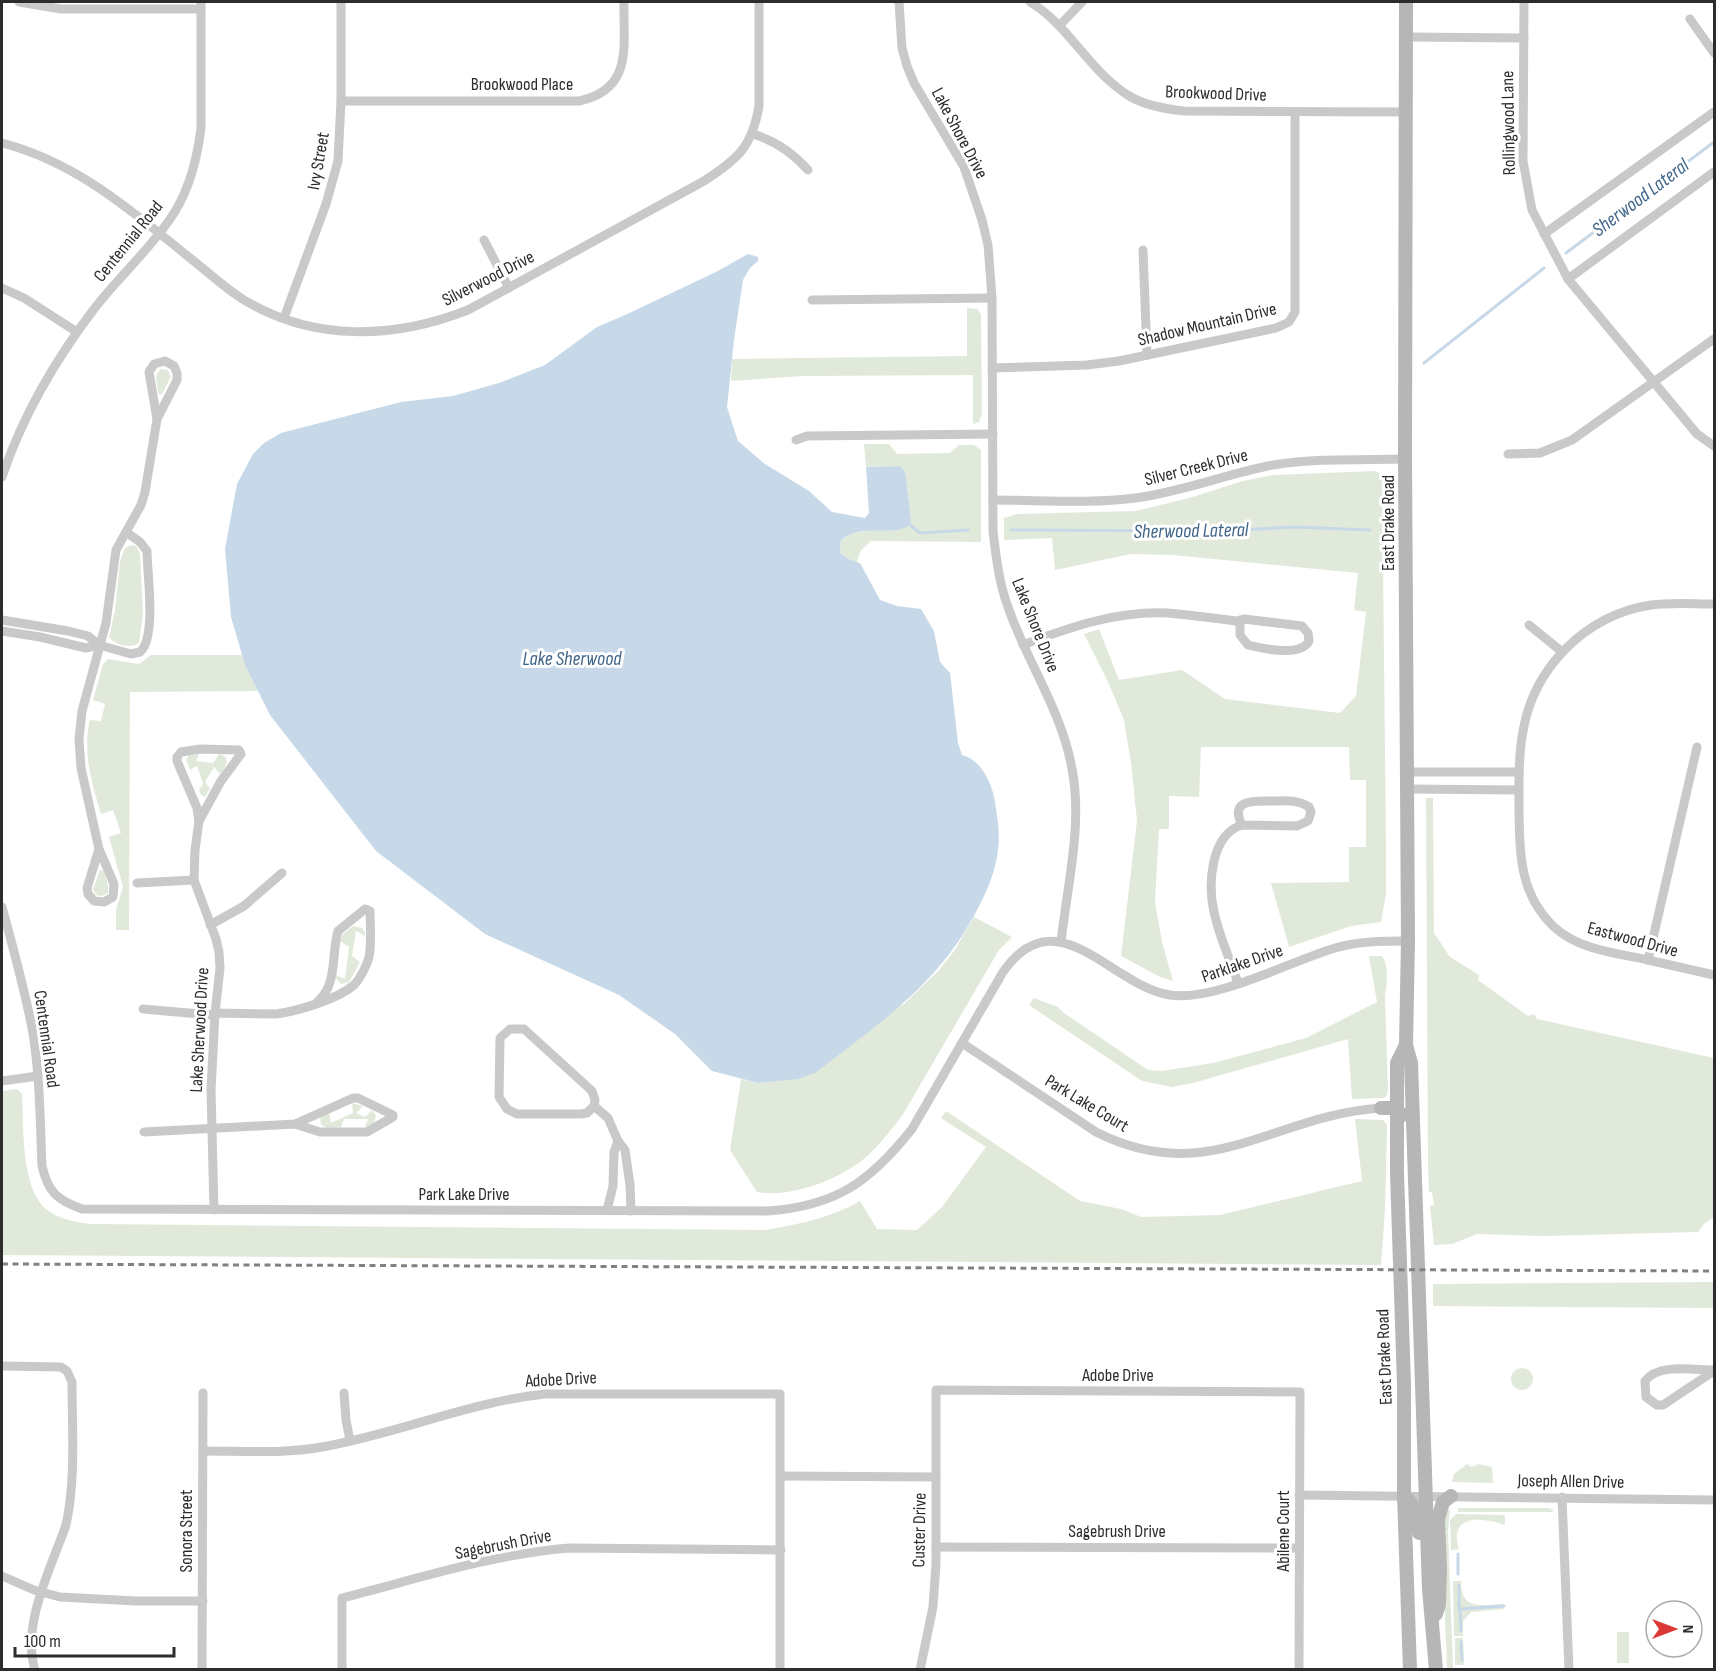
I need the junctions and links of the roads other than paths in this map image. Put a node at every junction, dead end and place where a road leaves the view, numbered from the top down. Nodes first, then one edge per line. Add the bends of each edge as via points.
1 (19, 2) edge
2 (341, 2) edge
3 (624, 2) edge
4 (759, 2) edge
5 (899, 2) edge
6 (1030, 2) edge
7 (1082, 2) edge
8 (1406, 2) edge
9 (1524, 2) edge
10 (201, 5) edge
11 (1690, 20) dead end
12 (1060, 25) junction
13 (1406, 37) junction
14 (1524, 38) junction
15 (1714, 53) edge
16 (341, 100) junction
17 (1295, 112) junction
18 (1406, 112) junction
19 (1714, 112) edge
20 (752, 134) junction
21 (2, 143) edge
22 (808, 170) dead end
23 (1714, 172) edge
24 (159, 233) junction
25 (1544, 234) junction
26 (484, 240) dead end
27 (1143, 250) dead end
28 (1568, 279) junction
29 (2, 288) edge
30 (509, 288) junction
31 (992, 298) junction
32 (812, 300) dead end
33 (284, 318) junction
34 (77, 332) junction
35 (1714, 339) edge
36 (1147, 355) junction
37 (992, 368) junction
38 (1655, 383) junction
39 (157, 419) junction
40 (993, 434) junction
41 (796, 440) dead end
42 (1714, 446) edge
43 (1508, 454) dead end
44 (1405, 459) junction
45 (2, 472) edge
46 (993, 500) junction
47 (126, 532) junction
48 (1714, 604) edge
49 (2, 620) edge
50 (1239, 620) junction
51 (1529, 625) dead end
52 (2, 631) edge
53 (99, 645) junction
54 (1023, 645) junction
55 (1561, 651) junction
56 (1697, 747) dead end
57 (1407, 772) junction
58 (1519, 772) junction
59 (1407, 789) junction
60 (1519, 790) junction
61 (199, 821) junction
62 (1242, 825) junction
63 (99, 849) junction
64 (282, 873) dead end
65 (194, 880) junction
66 (137, 883) dead end
67 (2, 907) edge
68 (210, 925) junction
69 (1408, 941) junction
70 (1061, 942) junction
71 (1648, 960) junction
72 (1714, 975) edge
73 (1238, 983) junction
74 (317, 1002) junction
75 (143, 1009) dead end
76 (215, 1013) junction
77 (962, 1043) junction
78 (1406, 1045) junction
79 (38, 1076) junction
80 (2, 1081) edge
81 (594, 1106) junction
82 (1381, 1108) joint
83 (1397, 1110) junction
84 (295, 1124) junction
85 (212, 1128) junction
86 (144, 1132) dead end
87 (618, 1141) junction
88 (1415, 1178) junction
89 (69, 1204) joint
90 (214, 1210) junction
91 (607, 1210) junction
92 (631, 1210) junction
93 (1402, 1338) junction
94 (2, 1366) edge
95 (1714, 1371) edge
96 (936, 1390) joint
97 (1300, 1392) joint
98 (203, 1393) dead end
99 (344, 1393) dead end
100 (350, 1441) junction
101 (203, 1451) junction
102 (781, 1476) junction
103 (936, 1477) junction
104 (1299, 1495) junction
105 (1404, 1496) junction
106 (1426, 1496) junction
107 (1451, 1496) junction
108 (1562, 1497) junction
109 (1714, 1500) edge
110 (936, 1547) junction
111 (1299, 1548) junction
112 (781, 1550) junction
113 (2, 1576) edge
114 (42, 1592) junction
115 (203, 1601) junction
116 (1432, 1621) junction
117 (35, 1670) edge
118 (202, 1670) edge
119 (342, 1670) edge
120 (780, 1670) edge
121 (920, 1670) edge
122 (1299, 1670) edge
123 (1410, 1670) edge
124 (1436, 1670) edge
125 (1569, 1670) edge

1 - 10 street via 61,9
2 - 16 street, Ivy Street
3 - 16 street, Brookwood Place via 621,71 608,88 589,99
4 - 20 street via 759,106
5 - 31 street, Lake Shore Drive via 907,66 964,167 982,220 992,269
6 - 12 street, Brookwood Drive
7 - 12 street
8 - 13 main road, East Drake Road
9 - 14 street, Rollingwood Lane
10 - 24 street, Centennial Road via 199,146 186,189
11 - 15 street
12 - 17 street, Brookwood Drive via 1109,81 1148,105 1184,111
13 - 14 street
13 - 18 main road, East Drake Road
14 - 25 street, Rollingwood Lane via 1523,161 1532,210
16 - 33 street, Ivy Street via 333,182
17 - 18 street, Brookwood Drive
17 - 36 street, Shadow Mountain Drive via 1293,317 1276,328
18 - 44 main road, East Drake Road
19 - 25 street
20 - 22 street via 788,150
20 - 30 street, Silverwood Drive via 730,164 704,181
21 - 24 street, Silverwood Drive via 37,154 86,178
23 - 28 street
24 - 33 street, Silverwood Drive via 235,294
24 - 34 street, Centennial Road
25 - 28 street, Rollingwood Lane
26 - 30 street
27 - 36 street
28 - 38 street, Rollingwood Lane
29 - 34 street
30 - 33 street, Silverwood Drive via 437,322 392,331 359,333
31 - 32 street
31 - 37 street, Lake Shore Drive
34 - 45 street, Centennial Road via 26,420
35 - 38 street
36 - 37 street, Shadow Mountain Drive via 1087,365
37 - 40 street, Lake Shore Drive
38 - 42 street, Rollingwood Lane via 1697,434
38 - 43 street via 1564,444 1540,453
39 - 39 street via 177,380 174,366 165,361 154,364 149,372
39 - 47 street via 145,492
40 - 41 street via 807,436
40 - 46 street, Lake Shore Drive
44 - 46 street, Silver Creek Drive via 1275,465 1133,498
44 - 57 main road, East Drake Road
46 - 54 street, Lake Shore Drive via 995,552 1001,582
47 - 53 street via 114,559 106,623
47 - 53 street via 147,551 147,642 134,654
48 - 55 street, Eastwood Drive via 1664,604 1630,610 1588,630
49 - 53 street via 88,636
50 - 50 street via 1239,634 1248,645 1295,651 1309,641 1302,626
50 - 54 street via 1166,613 1117,616 1087,622
51 - 55 street
52 - 53 street via 86,648
53 - 63 street via 79,739 84,785
54 - 70 street, Lake Shore Drive via 1051,702 1072,769 1075,830
55 - 58 street, Eastwood Drive via 1548,668 1529,708
56 - 71 street
57 - 58 street
57 - 59 main road, East Drake Road
58 - 60 street, Eastwood Drive
59 - 60 street
59 - 69 main road, East Drake Road
60 - 71 street, Eastwood Drive via 1523,874 1534,902 1554,927 1570,938
61 - 61 street, Lake Sherwood Drive via 177,757 181,752 200,749 239,750 241,754
61 - 65 street, Lake Sherwood Drive
62 - 62 street via 1240,807 1251,801 1298,802 1311,812 1308,821 1297,826
62 - 73 street via 1219,844 1212,888 1213,910
63 - 63 street via 114,884 113,897 104,902 94,901 87,888
64 - 68 street via 244,906
65 - 66 street
65 - 68 street, Lake Sherwood Drive
67 - 79 street, Centennial Road via 24,990
68 - 76 street, Lake Sherwood Drive via 220,968
69 - 73 street, Parklake Drive via 1338,947
69 - 78 main road, East Drake Road
70 - 73 street, Parklake Drive via 1074,945 1155,992 1185,997
70 - 77 street via 1032,946 1012,960
71 - 72 street, Eastwood Drive
74 - 74 street via 330,985 338,931 366,909 370,910 369,959 356,983
74 - 76 street via 276,1014
75 - 76 street
76 - 85 street, Lake Sherwood Drive
77 - 82 street, Park Lake Court via 1096,1132 1119,1144 1165,1154 1212,1152 1330,1115
77 - 92 street, Park Lake Drive via 912,1129 880,1166 831,1198 768,1211
78 - 83 main road, East Drake Road via 1397,1063
78 - 88 main road, East Drake Road via 1411,1064
79 - 80 street
79 - 89 street, Centennial Road via 44,1177 55,1195
81 - 81 street via 592,1091 529,1032 516,1028 500,1038 499,1097 507,1109 517,1114 581,1114
81 - 87 street via 608,1118
82 - 83 main road
83 - 88 main road via 1404,1121 1405,1164
83 - 93 main road, East Drake Road
84 - 84 street via 353,1098 393,1115 367,1132 320,1132
84 - 85 street
85 - 86 street
85 - 90 street, Lake Sherwood Drive
87 - 91 street
87 - 92 street via 625,1150
88 - 106 main road, East Drake Road
89 - 90 street, Park Lake Drive via 82,1209
90 - 91 street, Park Lake Drive
91 - 92 street, Park Lake Drive
93 - 105 main road, East Drake Road
93 - 106 main road via 1413,1377 1418,1490
94 - 114 street via 55,1366 67,1371 72,1382 72,1490 66,1525
95 - 95 street via 1663,1405 1646,1396 1645,1381 1654,1372
96 - 97 street, Adobe Drive
96 - 103 street, Custer Drive
97 - 104 street, Abilene Court
98 - 101 street, Sonora Street
99 - 100 street
100 - 101 street, Adobe Drive via 294,1450
100 - 102 street, Adobe Drive via 497,1402 545,1394 780,1394
101 - 115 street, Sonora Street
102 - 103 street
102 - 112 street
103 - 110 street, Custer Drive
104 - 105 street
104 - 111 street, Abilene Court
105 - 106 street
105 - 116 main road via 1416,1509 1424,1590
105 - 123 main road, East Drake Road
106 - 107 street, Joseph Allen Drive
106 - 116 main road, East Drake Road
107 - 108 street, Joseph Allen Drive
107 - 116 main road via 1440,1508 1438,1519 1439,1604
108 - 109 street, Joseph Allen Drive
108 - 125 street
110 - 111 street, Sagebrush Drive
110 - 121 street, Custer Drive via 933,1607
111 - 122 street, Abilene Court
112 - 119 street, Sagebrush Drive via 537,1551 342,1598
112 - 120 street
113 - 114 street
114 - 115 street via 77,1598
114 - 117 street via 31,1632
115 - 118 street, Sonora Street
116 - 124 main road, East Drake Road

